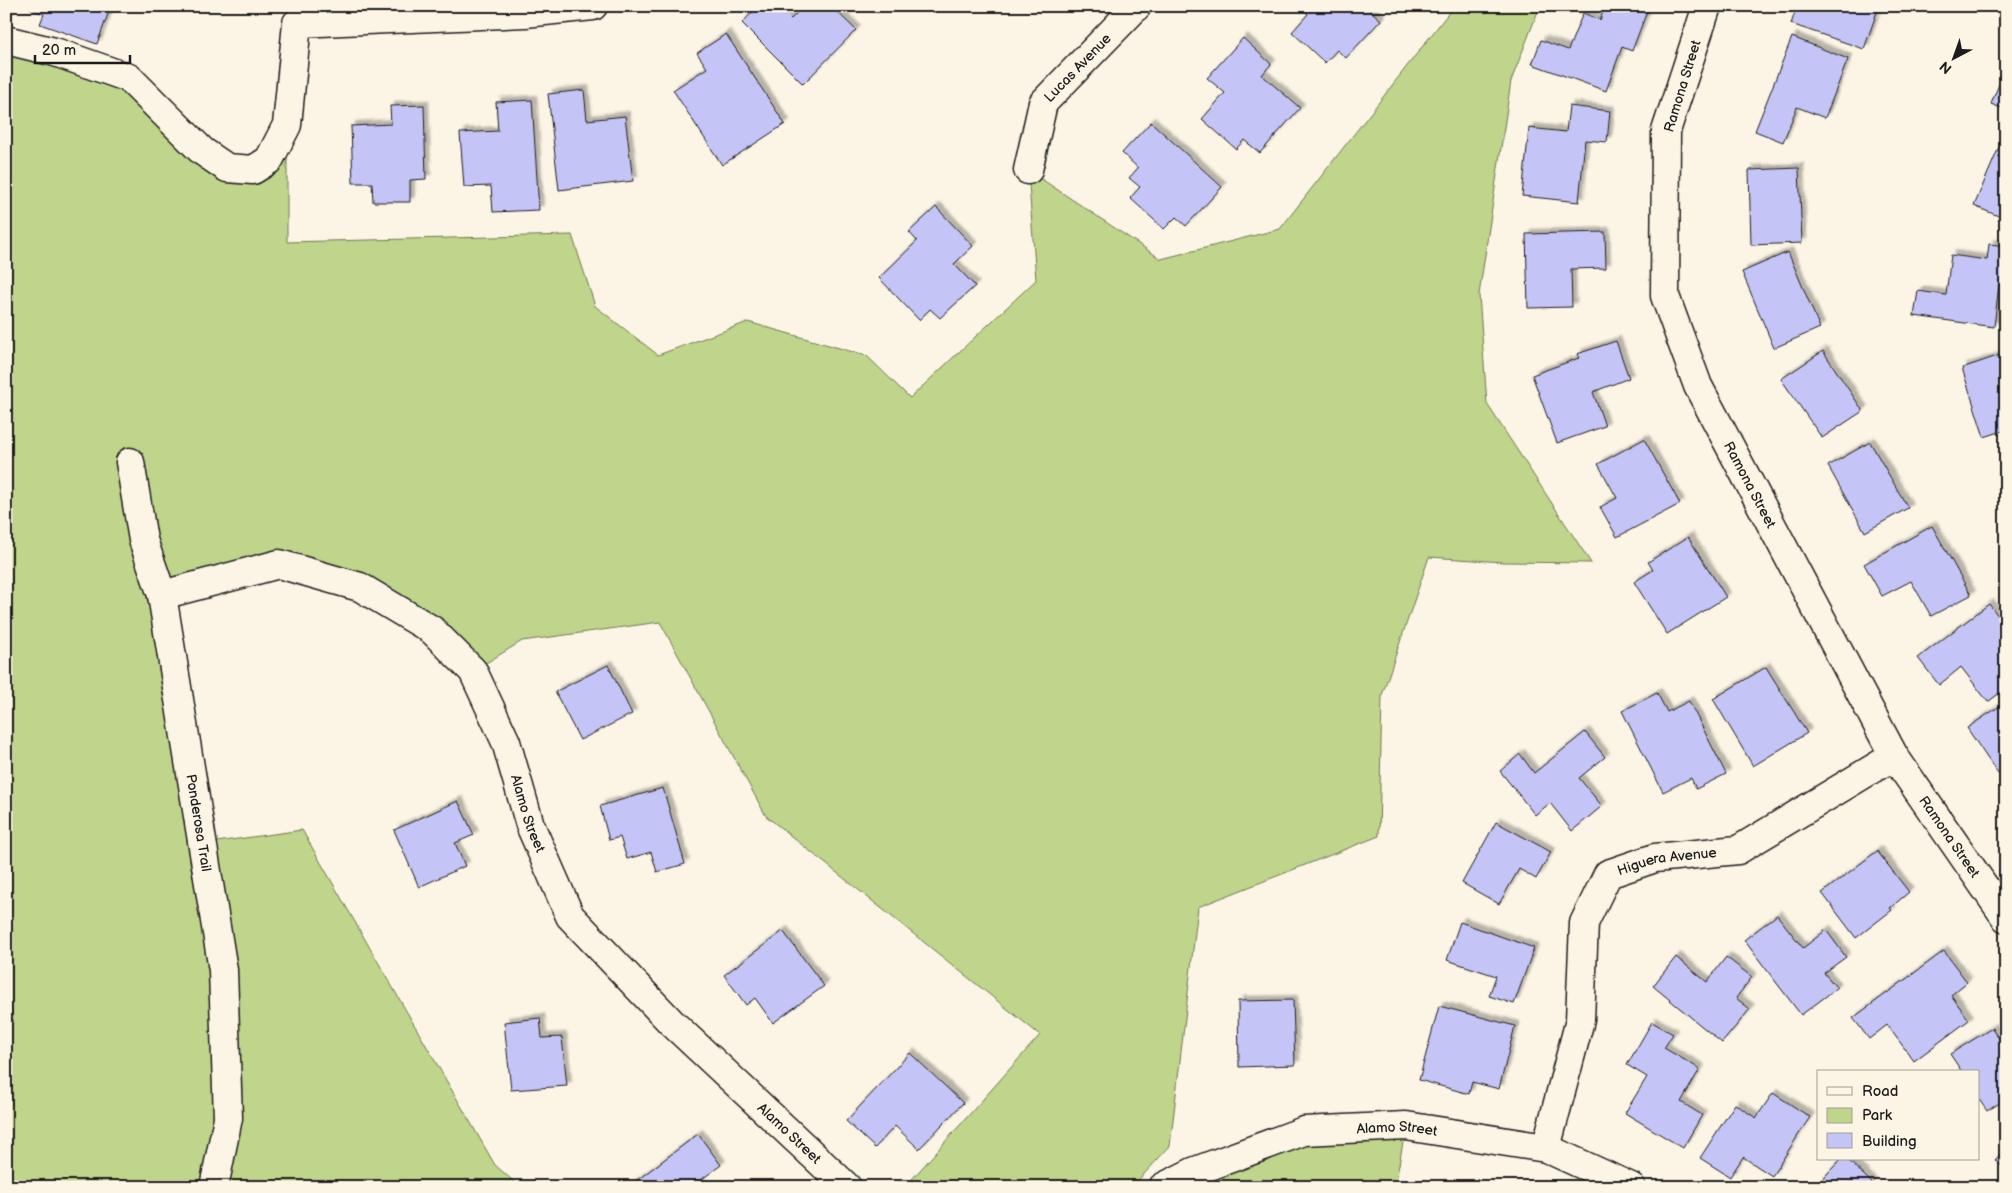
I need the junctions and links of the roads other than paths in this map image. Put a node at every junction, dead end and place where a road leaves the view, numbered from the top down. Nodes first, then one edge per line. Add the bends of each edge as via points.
1 (593, 6) edge
2 (1137, 6) edge
3 (1707, 6) edge
4 (6, 40) edge
5 (1028, 170) dead end
6 (130, 462) dead end
7 (162, 595) junction
8 (1894, 756) junction
9 (2006, 918) edge
10 (1546, 1148) junction
11 (214, 1187) edge
12 (847, 1187) edge
13 (1163, 1187) edge
14 (1631, 1187) edge

1 - 4 street via 525,13 297,23 286,125 270,160 253,170 227,168 202,151 129,78 55,52
2 - 5 street, Lucas Avenue via 1043,103
3 - 8 street, Ramona Street via 1666,131 1666,296 1698,386
6 - 7 street, Ponderosa Trail via 143,540
7 - 11 street, Ponderosa Trail via 222,970 228,1118
7 - 12 street, Alamo Street via 280,564 360,587 432,630 473,671 506,742 530,825 570,916 672,1022
8 - 9 street, Ramona Street
8 - 10 street, Higuera Avenue via 1738,850 1655,858 1608,874 1584,924 1580,1020
10 - 13 street, Alamo Street via 1406,1126 1304,1131 1192,1172
10 - 14 street, Alamo Street

